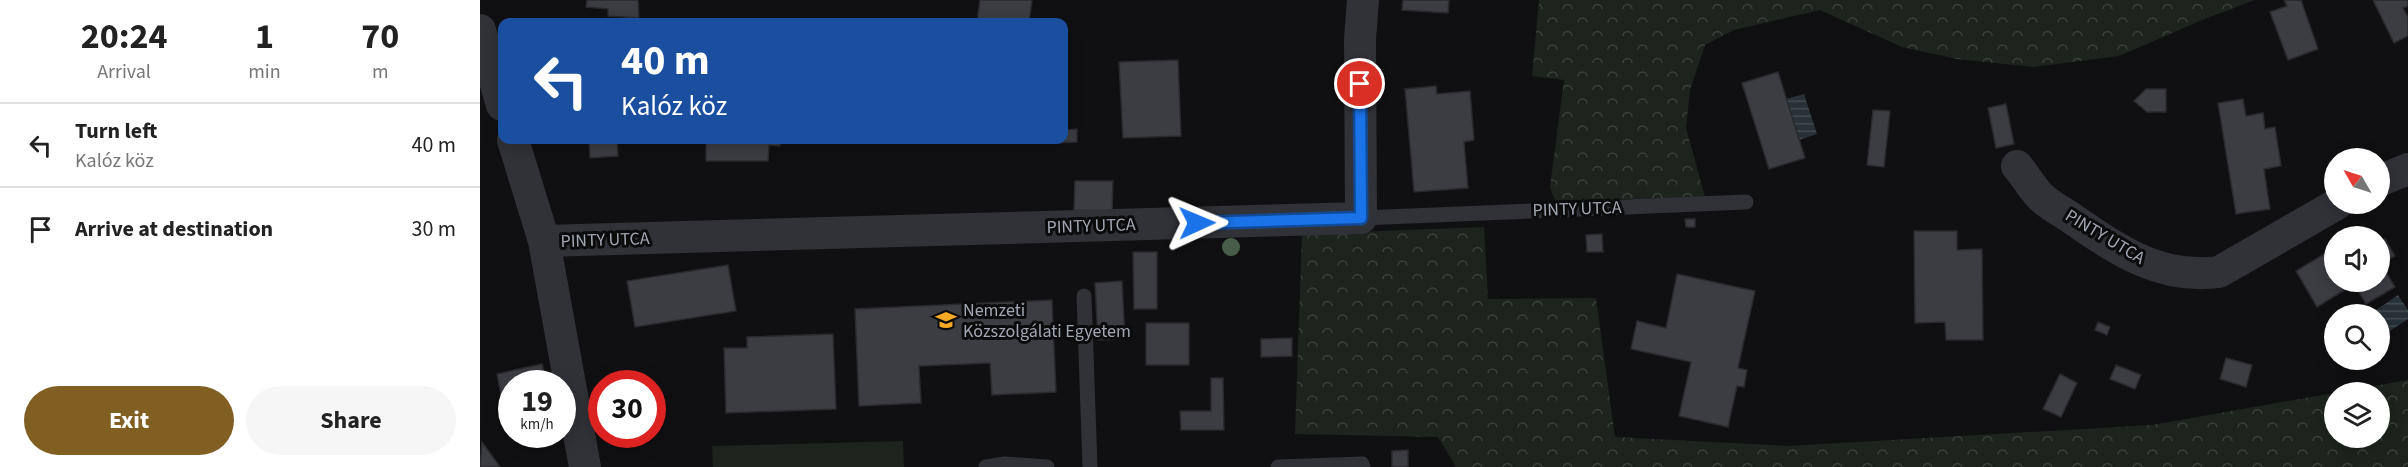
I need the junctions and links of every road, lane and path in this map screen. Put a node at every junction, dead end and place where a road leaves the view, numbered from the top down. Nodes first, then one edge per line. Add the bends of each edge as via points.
1 (1363, 0) edge
2 (480, 30) edge
3 (498, 91) edge
4 (514, 144) edge
5 (2017, 166) dead end
6 (2408, 168) edge
7 (2390, 176) edge
8 (1746, 202) dead end
9 (2324, 211) edge
10 (1361, 218) junction
11 (544, 241) junction
12 (1084, 296) dead end
13 (585, 467) edge
14 (986, 467) edge
15 (1047, 467) edge
16 (1090, 467) edge
17 (1278, 467) edge
18 (1363, 467) edge

1 - 10 street
2 - 3 street
4 - 11 street
5 - 9 street, PINTY UTCA via 2040,197 2089,230 2133,257 2175,272 2219,272
6 - 7 street
8 - 10 lane, PINTY UTCA
10 - 11 street, PINTY UTCA
11 - 13 street
12 - 16 lane
14 - 15 lane
17 - 18 lane

